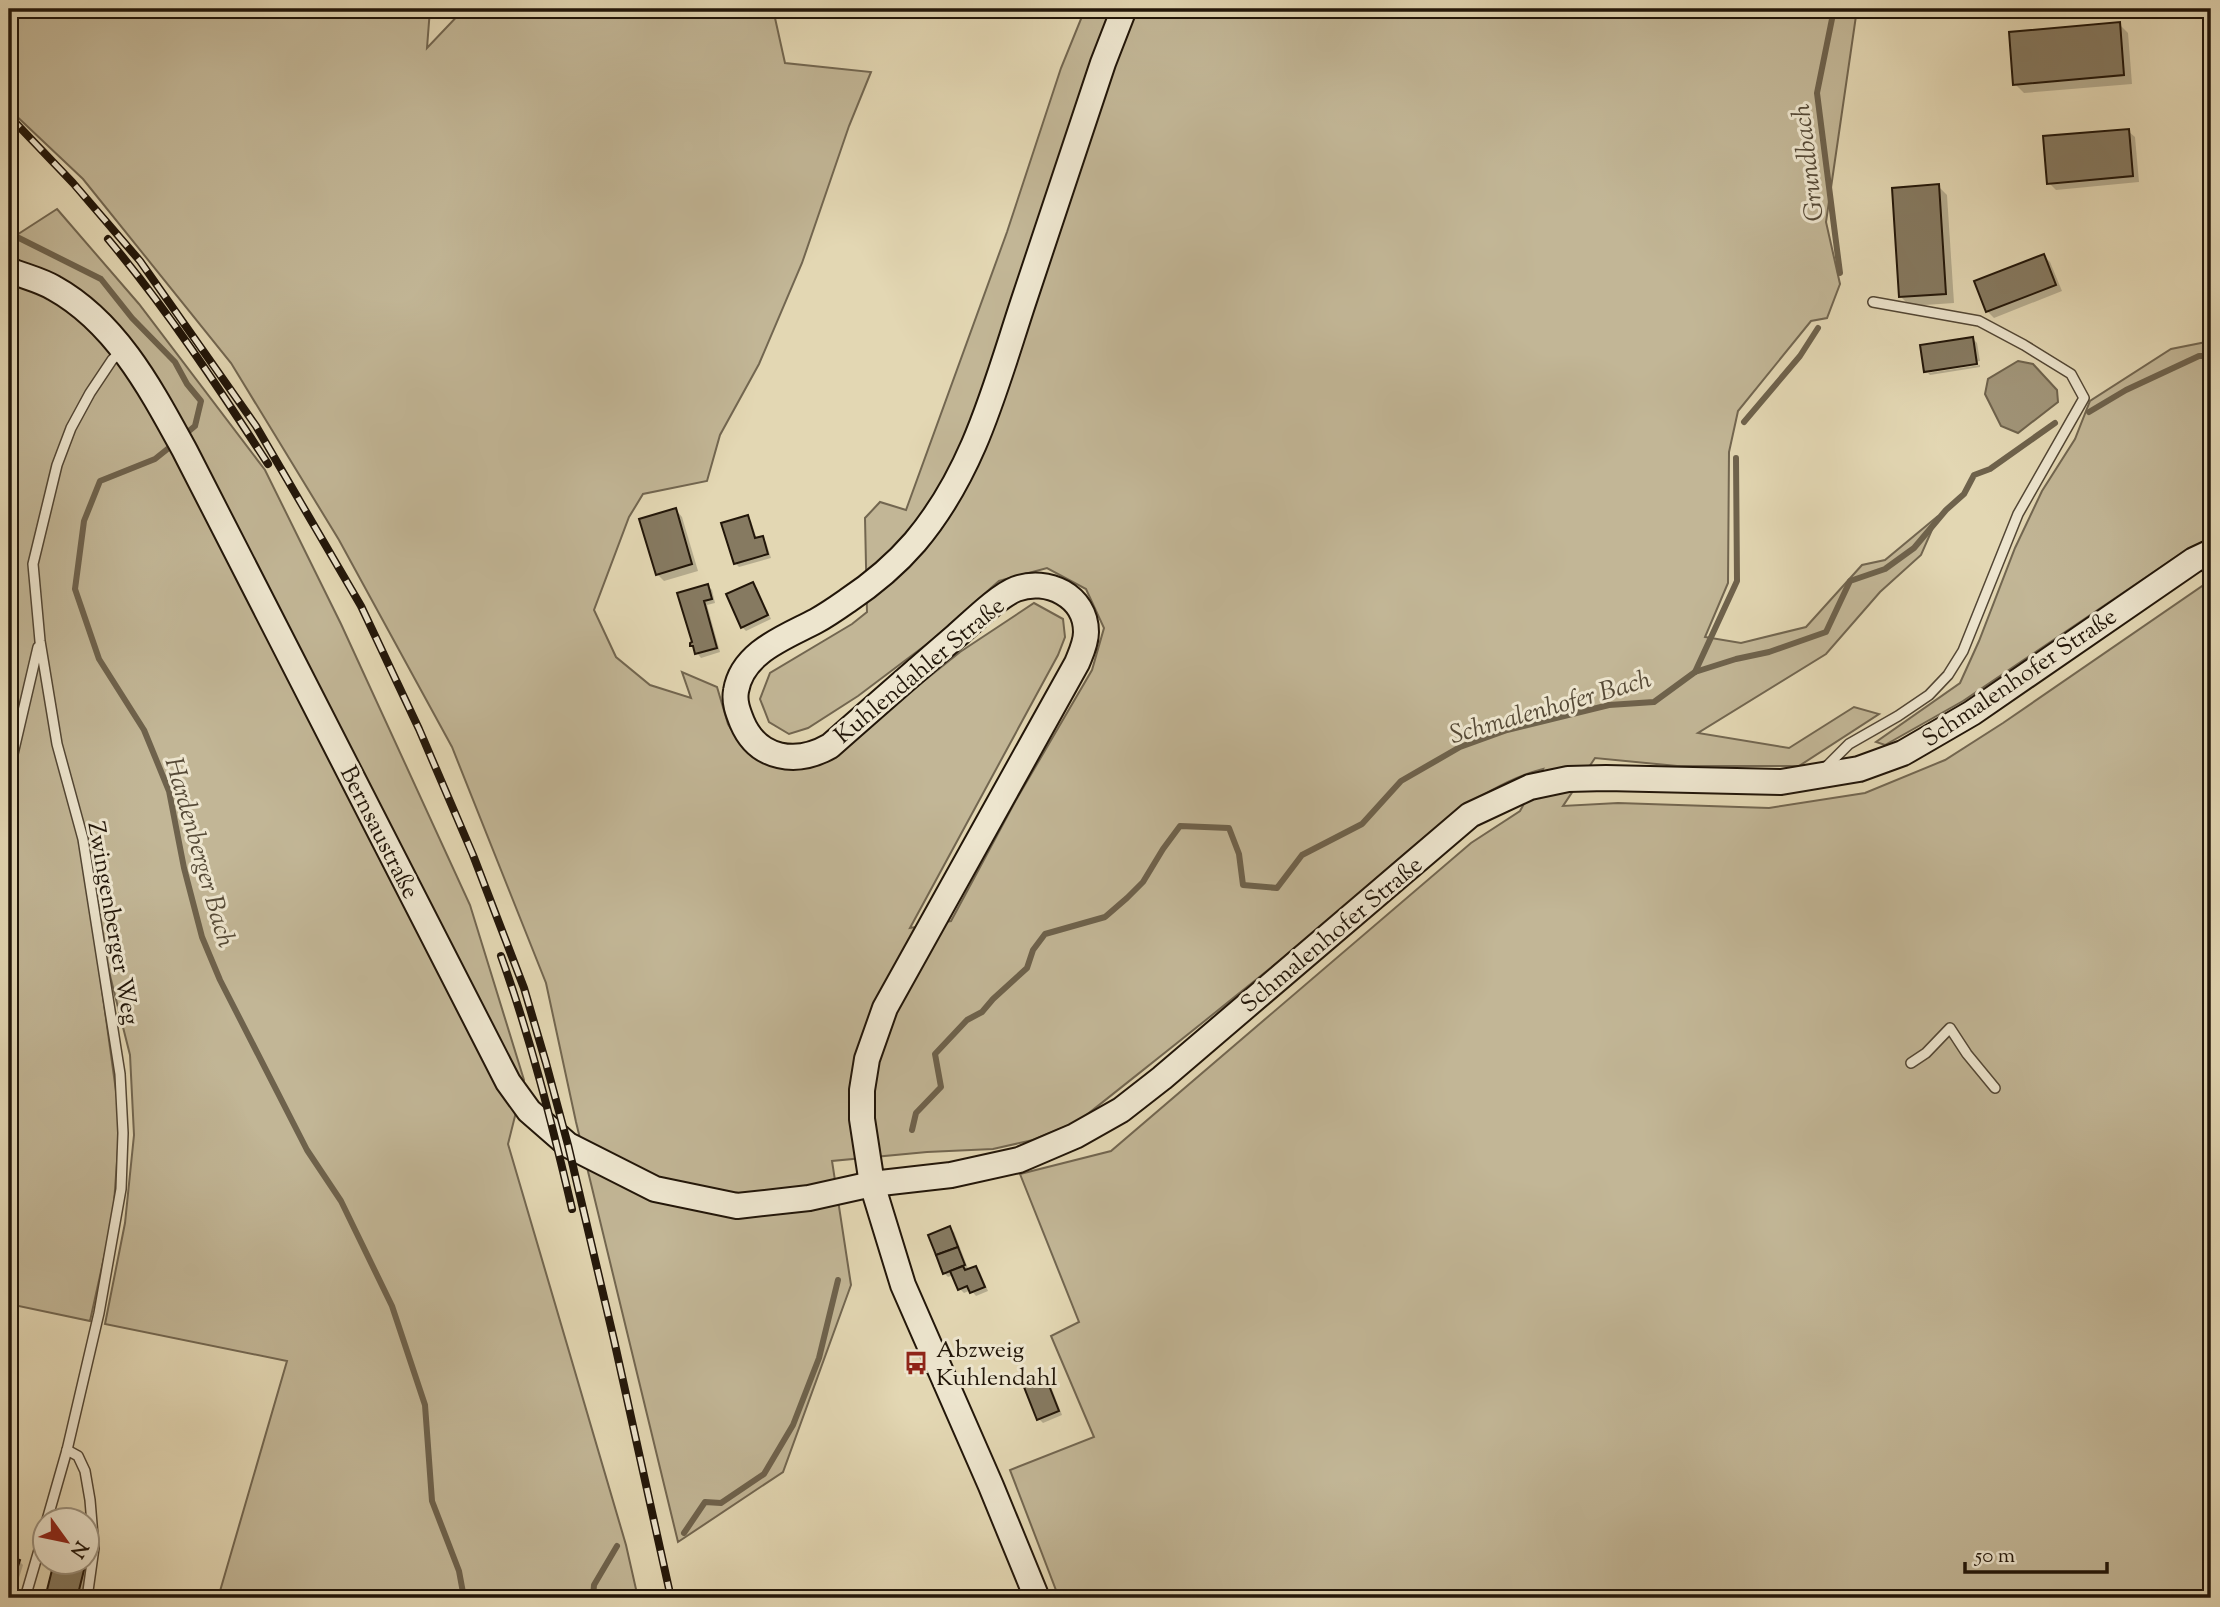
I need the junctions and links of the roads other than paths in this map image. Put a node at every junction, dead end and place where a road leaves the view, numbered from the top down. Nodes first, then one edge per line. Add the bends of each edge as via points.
1 (1124, 9) edge
2 (9, 270) edge
3 (1873, 302) dead end
4 (123, 349) junction
5 (2211, 552) edge
6 (40, 642) junction
7 (9, 771) edge
8 (1816, 777) junction
9 (1911, 1063) dead end
10 (1995, 1088) dead end
11 (872, 1184) junction
12 (67, 1450) junction
13 (51, 1506) edge
14 (32, 1574) edge
15 (25, 1598) edge
16 (88, 1598) edge
17 (1037, 1598) edge

1 - 11 main road, Kuhlendahler Straße via 972,454 956,485 914,544 896,561 819,620 755,656 736,691 737,709 757,744 770,753 801,757 830,746 1014,590 1034,585 1056,589 1069,596 1083,617 1086,632 1077,663 885,1007 862,1090
2 - 4 main road, Bernsaustraße via 54,288 87,312
3 - 8 lane, Schmalenhofer Straße via 1979,321 2071,374 2084,398 2018,514 1963,651 1948,675 1929,695 1849,744
4 - 6 lane, Zwingenberger Weg via 90,393 57,465 33,564
4 - 11 main road, Bernsaustraße via 186,451 508,1082 529,1111 569,1145 655,1189 737,1206 809,1198
5 - 8 main road, Schmalenhofer Straße via 1972,713 1903,753 1859,769
6 - 7 lane
6 - 12 lane, Zwingenberger Weg via 57,744 83,839 120,1074 123,1133 121,1189
8 - 11 main road, Schmalenhofer Straße via 1781,782 1568,779 1520,791 1470,815 1121,1110 1018,1160 951,1175
9 - 10 lane via 1950,1028
11 - 17 main road, Kuhlendahler Straße via 903,1285
12 - 13 lane, Zwingenberger Weg
12 - 16 lane via 78,1456 85,1471 90,1500 94,1548
14 - 15 lane

